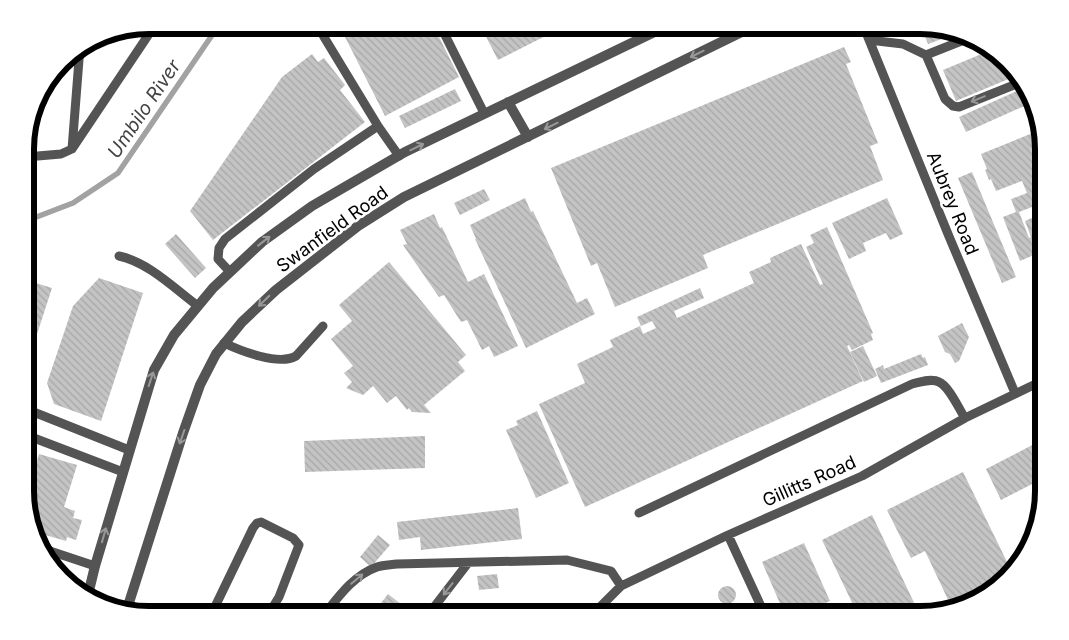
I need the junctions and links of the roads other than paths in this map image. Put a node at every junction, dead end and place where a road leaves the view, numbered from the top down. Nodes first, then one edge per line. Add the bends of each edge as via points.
1 (149, 34) edge
2 (322, 34) edge
3 (444, 34) edge
4 (650, 34) edge
5 (738, 34) edge
6 (867, 34) edge
7 (869, 40) junction
8 (961, 41) edge
9 (926, 55) junction
10 (77, 59) edge
11 (1016, 84) edge
12 (508, 102) junction
13 (484, 113) junction
14 (378, 126) junction
15 (528, 137) junction
16 (72, 149) junction
17 (34, 156) edge
18 (399, 156) junction
19 (119, 256) dead end
20 (230, 272) junction
21 (198, 306) junction
22 (323, 326) dead end
23 (224, 343) junction
24 (1035, 384) edge
25 (1015, 393) junction
26 (34, 412) edge
27 (965, 418) junction
28 (34, 438) edge
29 (129, 450) junction
30 (123, 472) junction
31 (640, 513) dead end
32 (728, 534) junction
33 (50, 551) edge
34 (468, 564) junction
35 (95, 566) junction
36 (621, 586) junction
37 (89, 590) edge
38 (129, 604) edge
39 (215, 606) edge
40 (274, 606) edge
41 (331, 606) edge
42 (435, 606) edge
43 (601, 606) edge
44 (761, 606) edge

1 - 16 lane
2 - 14 lane
3 - 13 lane
4 - 12 street, Swanfield Road
5 -> 15 street, Swanfield Road
6 - 7 lane, Aubrey Road
7 - 9 lane via 903,44
7 - 25 lane, Aubrey Road
8 - 9 lane
11 -> 9 lane via 959,107 953,106 945,99
10 - 16 lane
12 - 13 street, Swanfield Road
12 - 15 street
18 -> 13 street, Swanfield Road
14 - 18 lane
14 - 20 lane via 314,169 225,239 219,248 218,258
15 -> 23 street, Swanfield Road via 404,197 358,226 276,290
16 - 17 lane via 61,154
20 -> 18 street, Swanfield Road via 262,242 312,206
19 - 21 lane via 143,264
20 - 21 street, Swanfield Road
29 -> 21 street, Swanfield Road via 154,370 174,335
22 - 23 lane via 291,359 239,350
23 -> 38 street, Swanfield Road via 200,385
24 - 25 lane, Gillitts Road
25 - 27 lane, Gillitts Road
26 - 29 lane
27 - 31 lane via 946,386 938,381 912,384
27 - 32 lane, Gillitts Road via 862,476
28 - 30 lane
29 - 30 street, Swanfield Road
35 -> 30 street, Swanfield Road
32 - 36 lane, Gillitts Road
32 - 44 lane
33 - 35 lane
34 - 36 lane via 566,560 611,572
41 -> 34 lane via 358,576 378,566
34 -> 42 lane
35 - 37 street, Swanfield Road
36 - 43 lane, Gillitts Road
39 - 40 lane via 253,528 261,522 293,538 299,545

